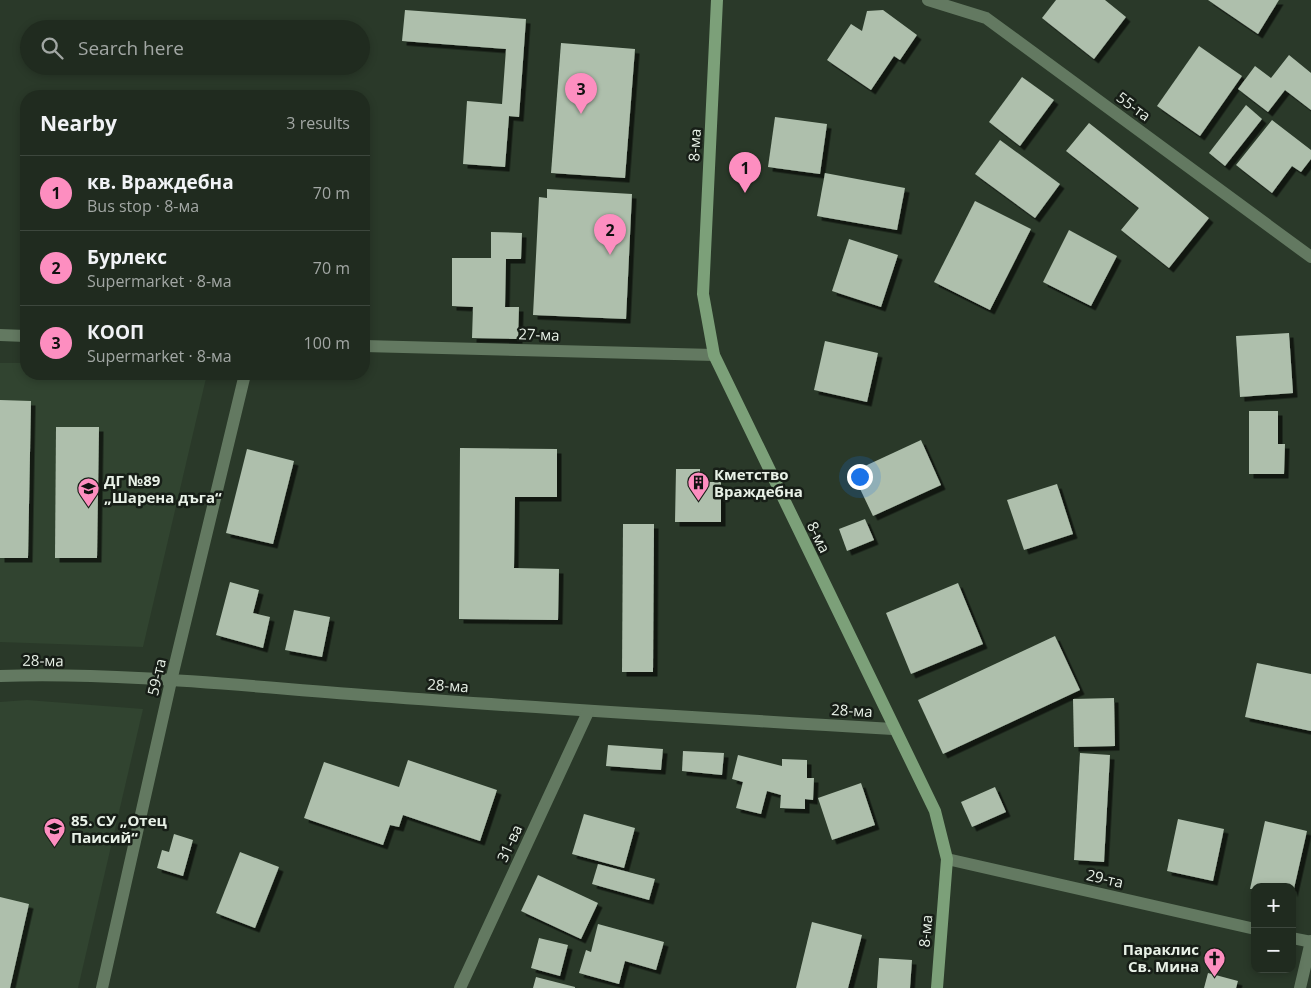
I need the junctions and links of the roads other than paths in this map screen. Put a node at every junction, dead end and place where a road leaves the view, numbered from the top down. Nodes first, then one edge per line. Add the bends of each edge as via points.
1 (717, 0) edge
2 (928, 0) edge
3 (1311, 257) edge
4 (0, 335) edge
5 (20, 336) edge
6 (370, 346) edge
7 (714, 355) junction
8 (244, 380) edge
9 (0, 676) edge
10 (171, 681) junction
11 (588, 712) junction
12 (893, 728) junction
13 (947, 859) junction
14 (1251, 929) edge
15 (1296, 939) edge
16 (1311, 942) edge
17 (102, 988) edge
18 (460, 988) edge
19 (937, 988) edge
20 (1300, 988) edge

1 - 7 street, 8-ма via 703,294
2 - 3 street, 55-та via 986,18
4 - 5 street
6 - 7 street, 27-ма
7 - 12 street, 8-ма
8 - 10 street, 59-та
9 - 10 street, 28-ма
10 - 11 street, 28-ма
10 - 17 street, 59-та
11 - 12 street, 28-ма
11 - 18 street, 31-ва
12 - 13 street, 8-ма via 935,812
13 - 14 street, 29-та
13 - 19 street, 8-ма
15 - 16 street
16 - 20 street

